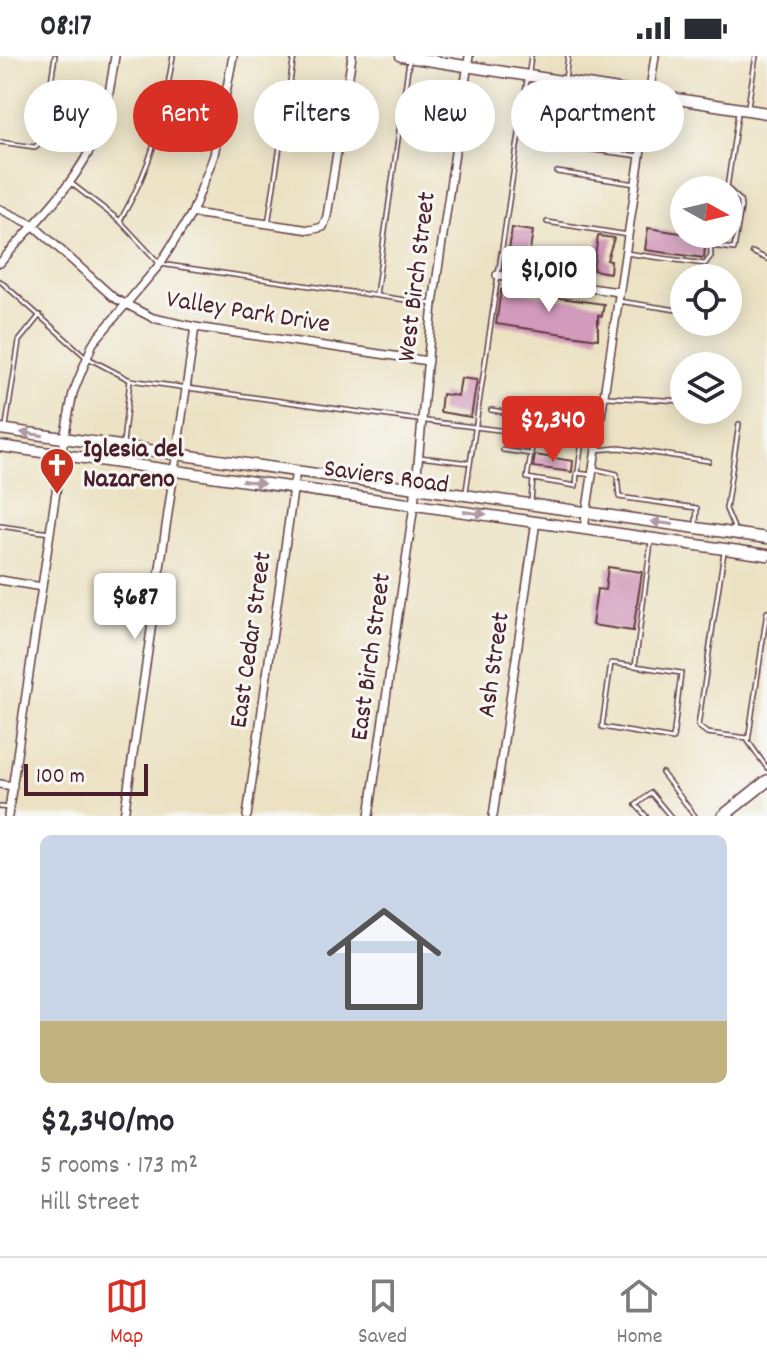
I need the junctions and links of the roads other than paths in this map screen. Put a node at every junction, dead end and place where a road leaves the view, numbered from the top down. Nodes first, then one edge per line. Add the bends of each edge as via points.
1 (55, 56) edge
2 (115, 56) edge
3 (173, 56) edge
4 (233, 56) edge
5 (294, 56) edge
6 (352, 56) edge
7 (407, 56) edge
8 (531, 56) edge
9 (568, 56) edge
10 (655, 56) edge
11 (756, 56) edge
12 (469, 61) edge
13 (528, 75) junction
14 (554, 80) edge
15 (565, 80) edge
16 (651, 80) edge
17 (684, 101) edge
18 (743, 110) junction
19 (767, 113) edge
20 (0, 142) edge
21 (606, 152) edge
22 (641, 152) edge
23 (620, 154) joint
24 (640, 156) junction
25 (557, 172) dead end
26 (728, 176) edge
27 (69, 182) junction
28 (636, 184) junction
29 (0, 209) edge
30 (192, 213) junction
31 (120, 221) junction
32 (547, 222) dead end
33 (268, 224) junction
34 (33, 225) junction
35 (628, 235) junction
36 (711, 248) edge
37 (752, 252) dead end
38 (625, 253) junction
39 (767, 259) edge
40 (0, 263) edge
41 (160, 264) junction
42 (497, 275) junction
43 (0, 281) edge
44 (619, 292) junction
45 (376, 295) junction
46 (618, 301) junction
47 (433, 304) junction
48 (126, 305) junction
49 (670, 309) edge
50 (40, 315) junction
51 (195, 327) junction
52 (86, 357) junction
53 (428, 361) junction
54 (130, 380) junction
55 (187, 388) junction
56 (603, 396) junction
57 (670, 400) edge
58 (491, 410) dead end
59 (422, 419) junction
60 (739, 424) dead end
61 (475, 426) junction
62 (3, 430) edge
63 (533, 434) junction
64 (64, 438) junction
65 (582, 440) junction
66 (596, 442) junction
67 (0, 446) edge
68 (122, 446) junction
69 (503, 450) dead end
70 (178, 454) junction
71 (531, 454) junction
72 (62, 455) junction
73 (419, 457) junction
74 (709, 461) dead end
75 (470, 463) junction
76 (296, 470) junction
77 (176, 471) junction
78 (592, 472) junction
79 (577, 473) junction
80 (533, 479) junction
81 (294, 488) junction
82 (416, 488) junction
83 (466, 495) junction
84 (414, 505) junction
85 (531, 505) junction
86 (587, 513) junction
87 (536, 521) junction
88 (0, 526) edge
89 (695, 528) junction
90 (584, 529) junction
91 (50, 533) junction
92 (737, 533) junction
93 (651, 538) junction
94 (767, 538) edge
95 (724, 548) junction
96 (767, 555) edge
97 (0, 580) edge
98 (42, 587) junction
99 (767, 612) edge
100 (635, 666) junction
101 (748, 738) junction
102 (767, 768) edge
103 (662, 773) dead end
104 (767, 781) edge
105 (0, 784) edge
106 (13, 786) junction
107 (6, 811) edge
108 (124, 816) edge
109 (247, 816) edge
110 (369, 816) edge
111 (493, 816) edge
112 (646, 816) edge
113 (670, 816) edge
114 (695, 816) edge
115 (723, 816) edge

1 - 20 lane via 42,141 37,147
2 - 27 street via 98,133
3 - 31 lane via 154,151
4 - 30 street via 214,155
5 - 33 lane
6 - 33 street via 327,216 320,229
7 - 12 main road
7 - 45 lane
8 - 13 lane
9 - 15 lane
10 - 16 street
11 - 18 lane
12 - 13 main road
12 - 47 street, West Birch Street
13 - 14 main road
13 - 42 lane
17 - 18 main road
18 - 19 main road
18 - 26 lane
21 - 23 lane
22 - 24 street
23 - 24 lane
24 - 28 street
25 - 28 lane
27 - 31 lane
27 - 34 street
28 - 35 street
29 - 34 street, Valley Park Drive
30 - 33 street
30 - 41 street
31 - 41 lane
32 - 35 lane
34 - 40 street
34 - 48 street, Valley Park Drive
35 - 38 street
36 - 38 lane via 705,264
37 - 39 lane
38 - 44 street
41 - 45 lane
41 - 48 street
42 - 44 street
42 - 61 lane
43 - 50 lane
44 - 46 street
45 - 47 lane
46 - 49 lane
46 - 56 street
47 - 53 street, West Birch Street
48 - 51 street, Valley Park Drive via 153,318
48 - 52 street
50 - 52 lane
50 - 62 lane via 19,341
51 - 53 street, Valley Park Drive
51 - 55 street
52 - 54 lane
52 - 64 street
53 - 59 street, West Birch Street
54 - 55 lane
54 - 68 lane
55 - 59 lane
55 - 70 street
56 - 57 lane
56 - 66 street
58 - 66 lane via 549,419 551,428
59 - 61 lane
59 - 73 street, West Birch Street
60 - 92 lane via 726,509
61 - 63 lane
61 - 75 lane
64 -> 62 main road, Saviers Road
63 - 65 lane
63 - 71 lane
64 - 68 main road, Saviers Road
64 - 72 street
65 - 66 lane
65 - 79 lane
66 - 74 lane
66 - 78 street
67 - 72 main road, Saviers Road
68 - 70 main road, Saviers Road
69 - 71 lane
70 - 76 main road, Saviers Road
70 - 77 street
71 - 80 lane via 527,478
72 - 77 main road, Saviers Road
72 - 91 street
73 - 75 lane
73 - 82 street, West Birch Street
75 - 83 lane
76 - 81 street, East Cedar Street
76 - 82 main road, Saviers Road
77 -> 81 main road, Saviers Road
77 - 108 street
78 - 79 lane
78 - 86 street
78 - 89 lane via 617,474 619,497 697,508
79 - 80 lane via 576,486
80 - 85 lane
81 - 84 main road, Saviers Road
81 - 109 street, East Cedar Street
82 - 83 main road, Saviers Road
82 - 84 street, West Birch Street
83 - 85 main road, Saviers Road
84 -> 87 main road, Saviers Road
84 - 110 street, East Birch Street
85 - 86 main road, Saviers Road
89 -> 86 main road, Saviers Road
86 - 90 street
87 - 90 main road, Saviers Road
87 - 111 street, Ash Street
88 - 91 lane
89 - 92 main road, Saviers Road
90 - 93 main road, Saviers Road
91 - 98 street
92 - 94 main road, Saviers Road
93 - 95 main road, Saviers Road
93 - 100 lane
95 - 96 main road, Saviers Road
95 - 101 lane via 698,726 707,733
97 - 98 street
98 - 106 street
99 - 101 lane
100 - 100 lane via 681,673 673,739 602,727 611,663
101 - 102 lane
103 - 114 lane
104 - 115 main road
105 - 106 street
106 - 107 street
112 - 113 lane via 636,805 651,793

